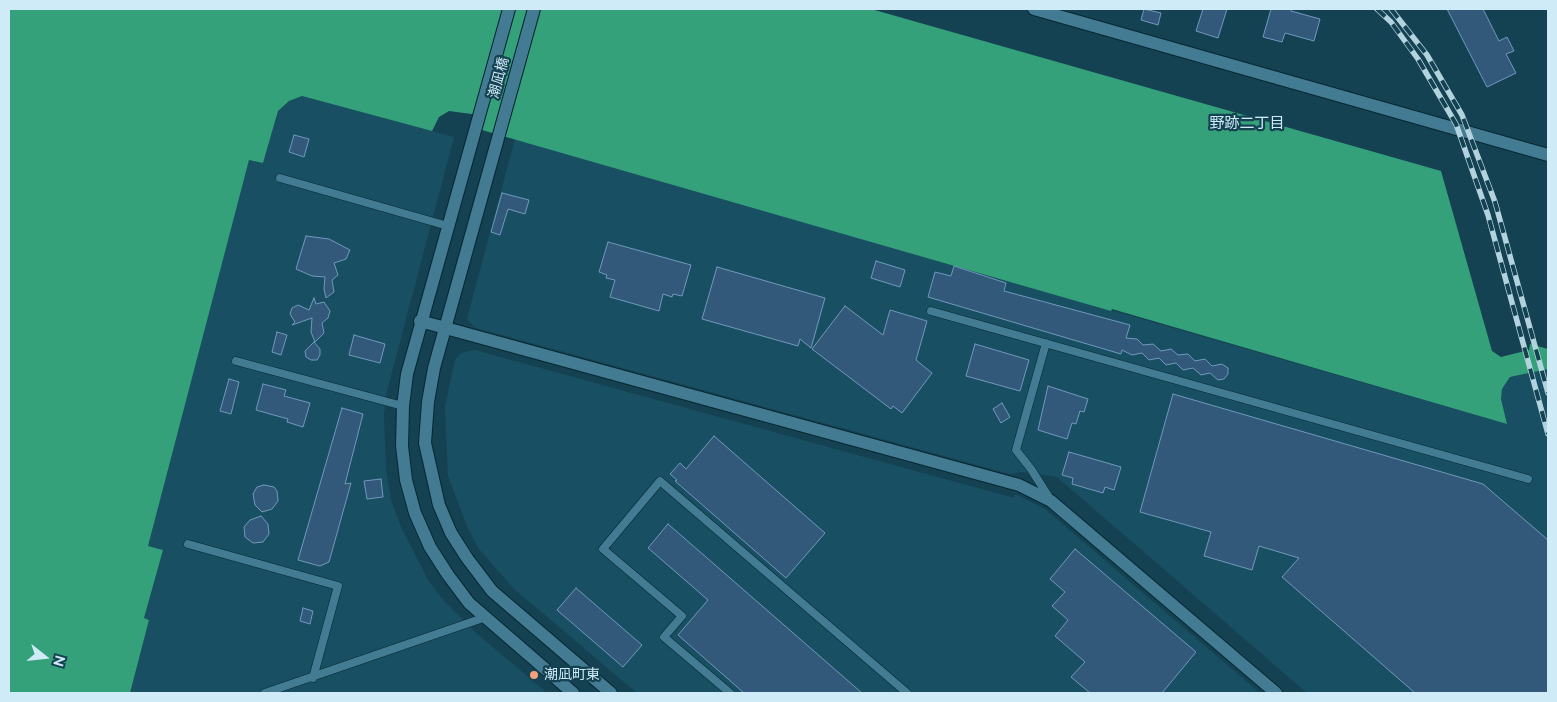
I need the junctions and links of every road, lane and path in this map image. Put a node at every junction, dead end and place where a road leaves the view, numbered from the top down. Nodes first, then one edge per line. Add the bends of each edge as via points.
1 (509, 9) edge
2 (534, 9) edge
3 (1034, 9) edge
4 (1548, 155) edge
5 (280, 178) dead end
6 (448, 226) junction
7 (931, 311) dead end
8 (420, 321) junction
9 (446, 328) junction
10 (1046, 343) junction
11 (236, 361) dead end
12 (403, 406) junction
13 (1528, 478) dead end
14 (1051, 501) junction
15 (188, 544) dead end
16 (486, 617) junction
17 (313, 678) junction
18 (728, 692) edge
19 (265, 693) edge
20 (572, 693) edge
21 (611, 693) edge
22 (907, 693) edge
23 (1276, 693) edge

1 - 6 street, 潮凪橋
2 - 9 street, 潮凪橋
3 - 4 street
5 - 6 lane
6 - 8 street, 潮凪橋
7 - 10 lane
8 - 9 street
8 - 12 street, 潮凪橋
9 - 14 street via 1019,485
9 - 21 street, 潮凪橋 via 428,402 426,443 439,504 451,534 492,591
10 - 13 lane
10 - 14 lane via 1016,450
11 - 12 lane
12 - 16 street, 潮凪橋 via 402,446 406,480 415,513 430,547 448,575 469,603
14 - 23 street
15 - 17 lane via 338,586
16 - 17 lane
16 - 20 street, 潮凪橋
17 - 19 lane
18 - 22 lane via 664,637 682,616 603,549 660,481

